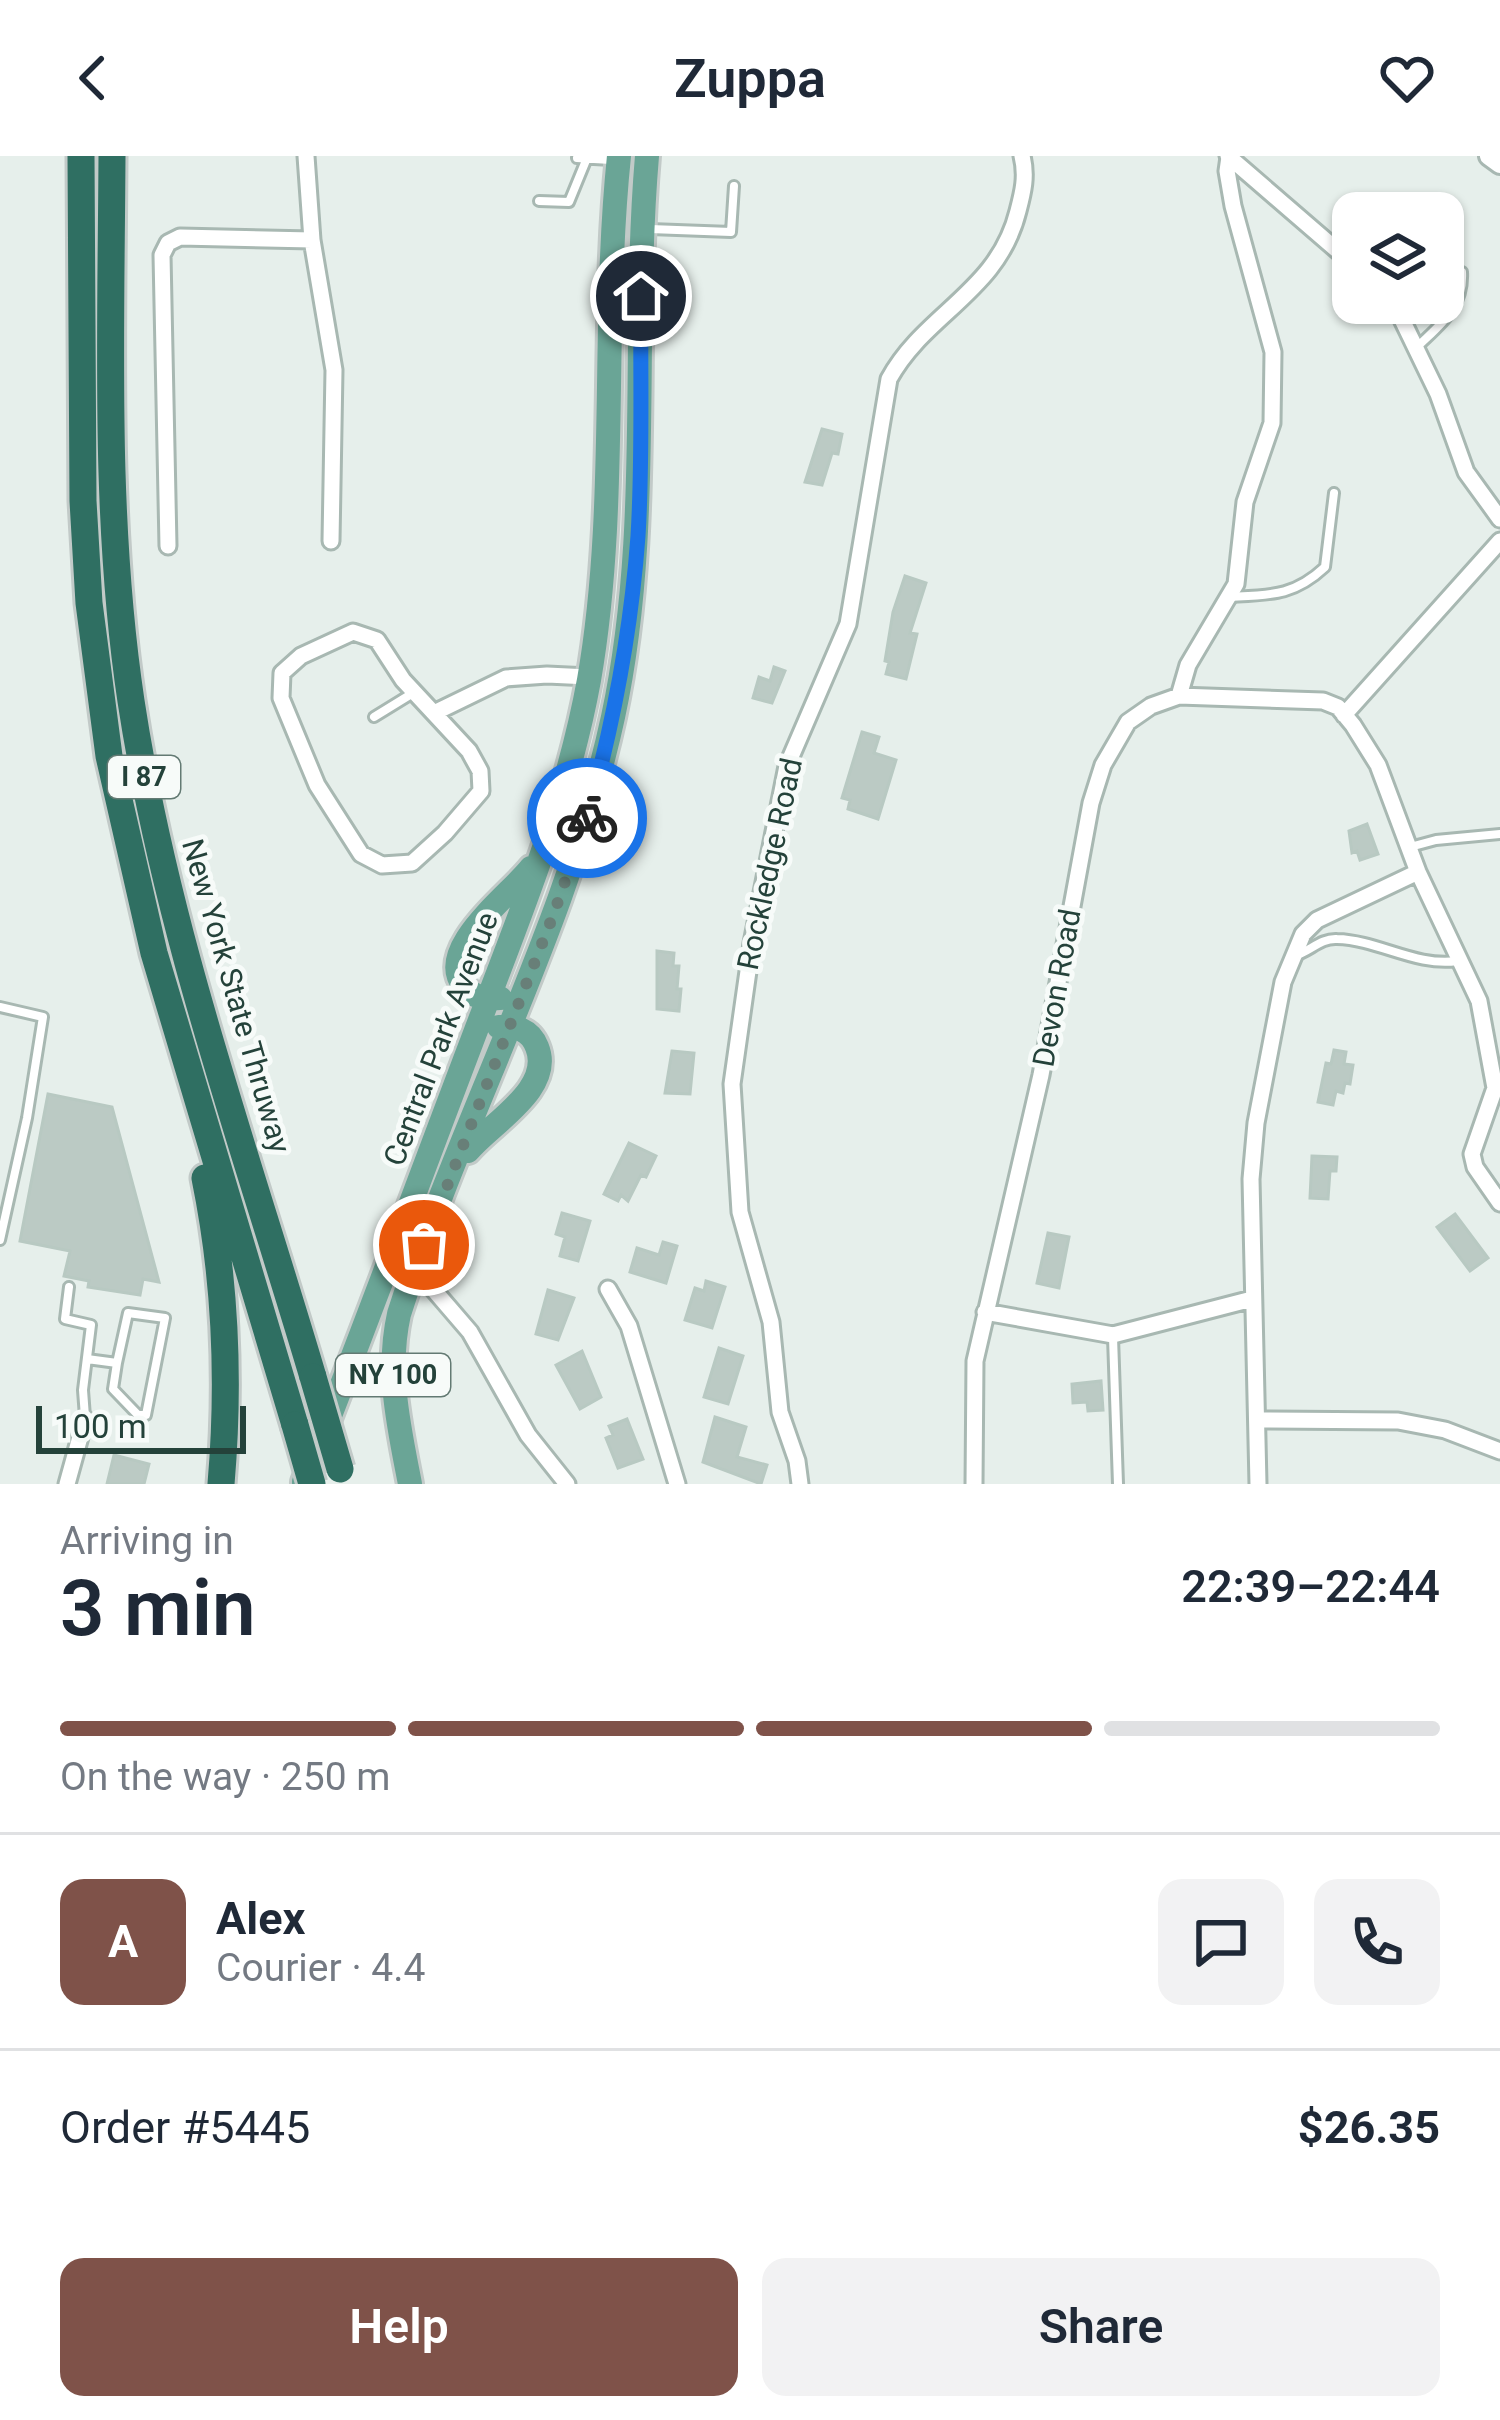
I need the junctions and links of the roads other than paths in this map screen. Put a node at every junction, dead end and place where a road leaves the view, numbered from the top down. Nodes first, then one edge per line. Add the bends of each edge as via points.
1 (81, 156) edge
2 (112, 156) edge
3 (306, 156) edge
4 (647, 156) edge
5 (1022, 156) edge
6 (1228, 156) edge
7 (1489, 156) edge
8 (577, 158) edge
9 (586, 158) edge
10 (619, 158) edge
11 (1500, 164) edge
12 (734, 186) dead end
13 (539, 201) dead end
14 (642, 229) junction
15 (312, 240) junction
16 (1332, 246) edge
17 (1405, 324) edge
18 (1441, 324) edge
19 (1417, 347) junction
20 (1334, 493) dead end
21 (1500, 519) edge
22 (331, 541) dead end
23 (1500, 541) edge
24 (168, 545) dead end
25 (1228, 597) junction
26 (589, 677) junction
27 (414, 692) junction
28 (1178, 696) junction
29 (434, 713) junction
30 (1344, 715) junction
31 (374, 717) dead end
32 (1500, 834) edge
33 (1409, 848) junction
34 (544, 853) junction
35 (1418, 872) junction
36 (1292, 956) junction
37 (1460, 960) junction
38 (524, 988) junction
39 (488, 999) junction
40 (169, 1004) junction
41 (0, 1007) edge
42 (510, 1026) junction
43 (471, 1042) junction
44 (1492, 1119) edge
45 (453, 1173) junction
46 (1500, 1203) edge
47 (0, 1240) edge
48 (416, 1268) junction
49 (69, 1287) dead end
50 (608, 1289) dead end
51 (1252, 1298) junction
52 (986, 1312) junction
53 (1113, 1335) junction
54 (87, 1359) junction
55 (117, 1363) junction
56 (86, 1419) joint
57 (1257, 1420) junction
58 (1500, 1451) edge
59 (342, 1477) edge
60 (67, 1484) edge
61 (221, 1484) edge
62 (308, 1484) edge
63 (410, 1484) edge
64 (567, 1484) edge
65 (677, 1484) edge
66 (800, 1484) edge
67 (974, 1484) edge
68 (1118, 1484) edge
69 (1258, 1484) edge

1 - 40 highway, I 87 via 89,603 118,805
2 - 59 highway, New York State Thruway / I 87, bridge via 112,492 139,746 184,946
3 - 15 street
4 - 14 main road, Central Park Avenue / NY 100
5 - 66 street, Rockledge Road via 1025,182 998,262 902,356 889,379 848,624 787,766 752,943 732,1084 740,1212 771,1322 780,1412
6 - 16 street
6 - 25 street via 1274,375 1272,423 1245,502
7 - 11 street
8 - 9 lane
9 - 10 lane
9 - 13 lane via 569,202
10 - 26 main road, Central Park Avenue / NY 100 via 606,502
12 - 14 lane via 731,232
14 - 38 main road, Central Park Avenue / NY 100 via 639,512 624,652 587,816
15 - 22 street via 334,370
15 - 24 street via 180,237 162,255
17 - 19 street
18 - 19 lane
19 - 21 street via 1466,472
20 - 25 lane via 1325,567 1304,586
23 - 30 street
25 - 28 street
26 - 29 street via 506,678
26 - 34 main road, Central Park Avenue / NY 100
27 - 29 street
27 - 29 street via 377,640 353,632 282,673 281,698 317,785 362,854 382,865 412,862 482,791 470,751
27 - 31 lane
28 - 30 street via 1323,701
28 - 52 street, Devon Road via 1128,722 1091,803
30 - 33 street via 1378,766
32 - 33 lane
33 - 35 street
34 - 39 main road, Central Park Avenue / NY 100
34 - 39 main road via 459,950 460,979
35 - 36 street via 1317,920
35 - 37 street
36 - 37 lane via 1328,938 1428,962
36 - 51 street via 1256,1123
37 - 44 street via 1479,1001 1495,1074
38 - 39 main road
38 - 42 main road, Central Park Avenue / NY 100
39 - 43 main road, Central Park Avenue / NY 100
40 - 61 highway via 220,1262 228,1356
40 - 62 highway, I 87, bridge
41 - 47 lane via 43,1017
42 - 43 main road
42 - 45 main road, Central Park Avenue / NY 100
42 - 45 main road via 536,1044 538,1076
43 - 62 main road, Central Park Avenue / NY 100
44 - 46 street via 1472,1154
45 - 48 main road, Central Park Avenue / NY 100
48 - 63 main road, Central Park Avenue / NY 100 via 392,1362
48 - 64 street via 470,1332 528,1435
49 - 54 lane via 65,1319 91,1325
50 - 65 street via 628,1326
51 - 53 street
51 - 57 street
52 - 53 street
52 - 67 street, Devon Road via 975,1361
53 - 68 lane
54 - 55 lane
54 - 56 lane
55 - 55 lane via 113,1389 146,1415 165,1318 128,1313
56 - 60 street
57 - 58 street via 1398,1421
57 - 69 street

